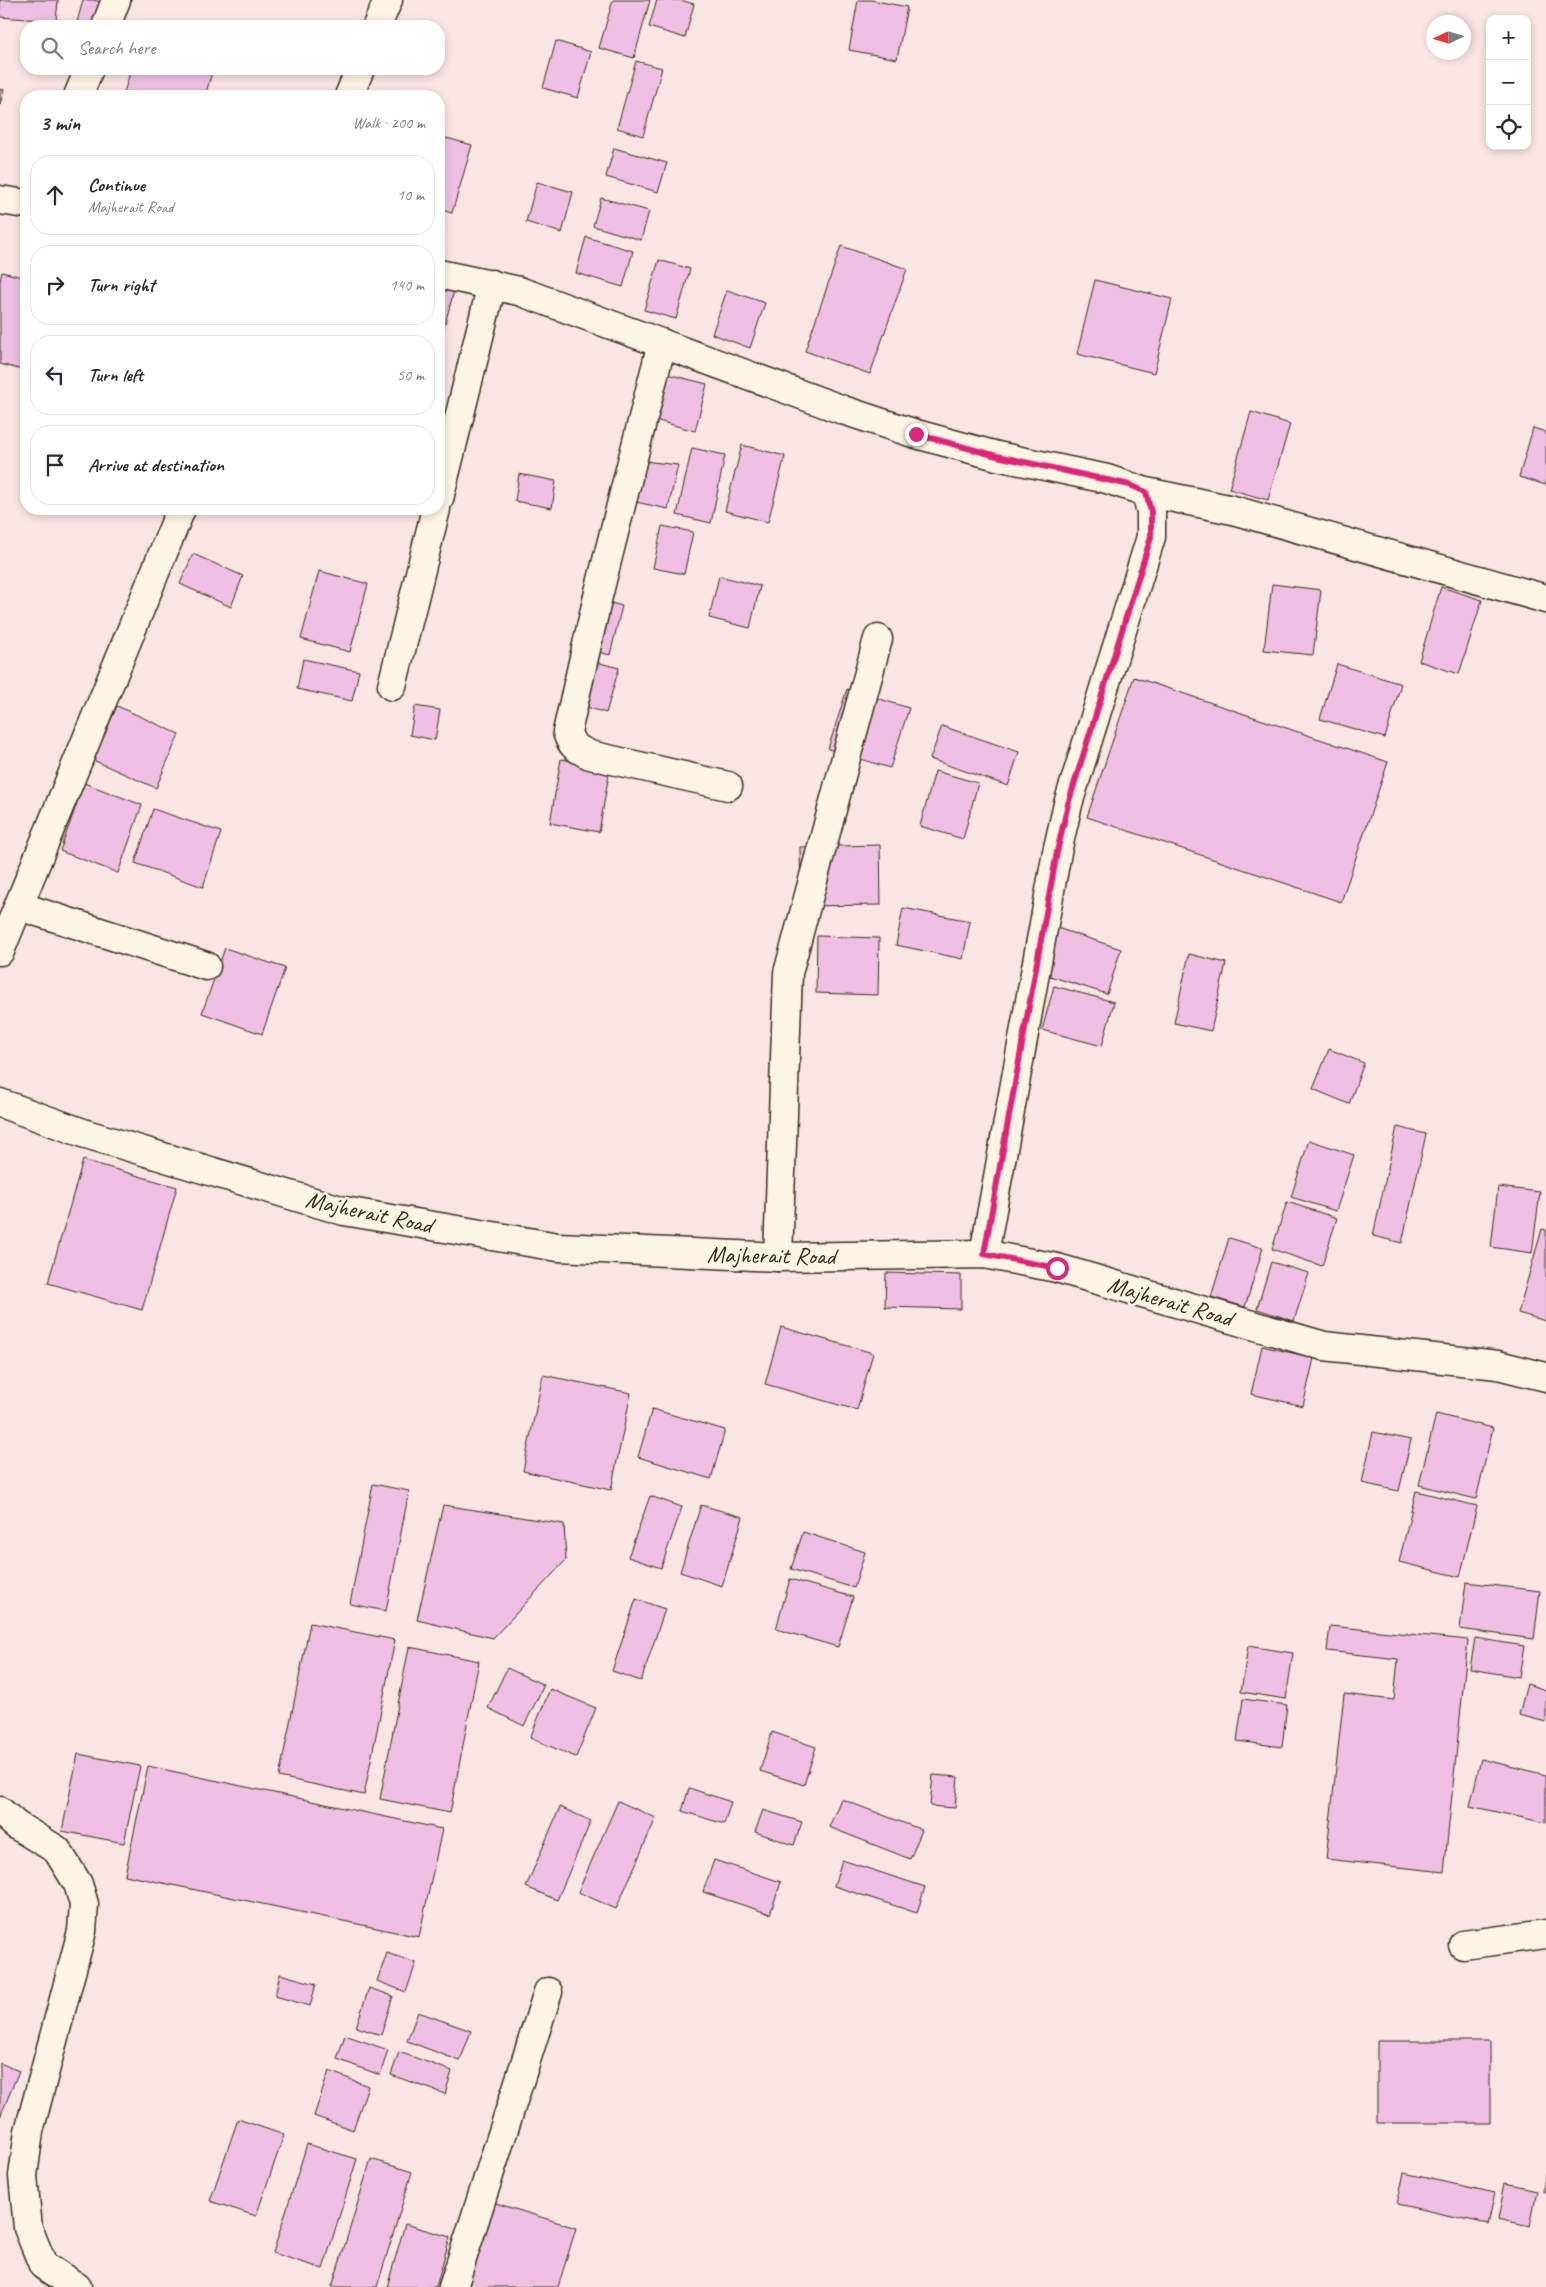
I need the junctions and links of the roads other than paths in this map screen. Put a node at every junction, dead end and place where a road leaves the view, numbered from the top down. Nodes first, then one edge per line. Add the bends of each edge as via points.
1 (116, 0) edge
2 (388, 0) edge
3 (108, 20) edge
4 (380, 20) edge
5 (87, 75) edge
6 (358, 75) edge
7 (80, 90) edge
8 (351, 90) edge
9 (0, 200) edge
10 (20, 203) edge
11 (445, 275) edge
12 (492, 284) junction
13 (662, 343) junction
14 (445, 475) edge
15 (1146, 492) junction
16 (180, 515) edge
17 (435, 515) edge
18 (1546, 599) edge
19 (878, 640) dead end
20 (392, 686) dead end
21 (728, 786) dead end
22 (20, 906) junction
23 (0, 951) edge
24 (206, 966) dead end
25 (0, 1103) edge
26 (984, 1254) junction
27 (778, 1257) junction
28 (1546, 1377) edge
29 (0, 1811) edge
30 (1546, 1934) edge
31 (1463, 1945) dead end
32 (548, 1992) dead end
33 (77, 2287) edge
34 (453, 2287) edge

1 - 3 street
2 - 4 street
5 - 7 street
6 - 8 street
9 - 10 street
11 - 12 street
12 - 13 street
12 - 14 street
13 - 15 street via 916,434 997,456 1107,479
13 - 21 street via 567,732 576,749 590,755
15 - 18 street via 1233,510
15 - 26 street via 1151,512 1151,537 1068,804
16 - 22 street
17 - 20 street
19 - 27 street via 788,973
22 - 23 street
22 - 24 street
25 - 27 street, Majherait Road via 86,1134 344,1211 558,1247
26 - 27 street, Majherait Road
26 - 28 street, Majherait Road via 1057,1268 1324,1346 1498,1365
29 - 33 street via 16,1825 57,1850 78,1884 84,1904 82,1931 29,2131 23,2176 28,2228 43,2265
30 - 31 street
32 - 34 street

